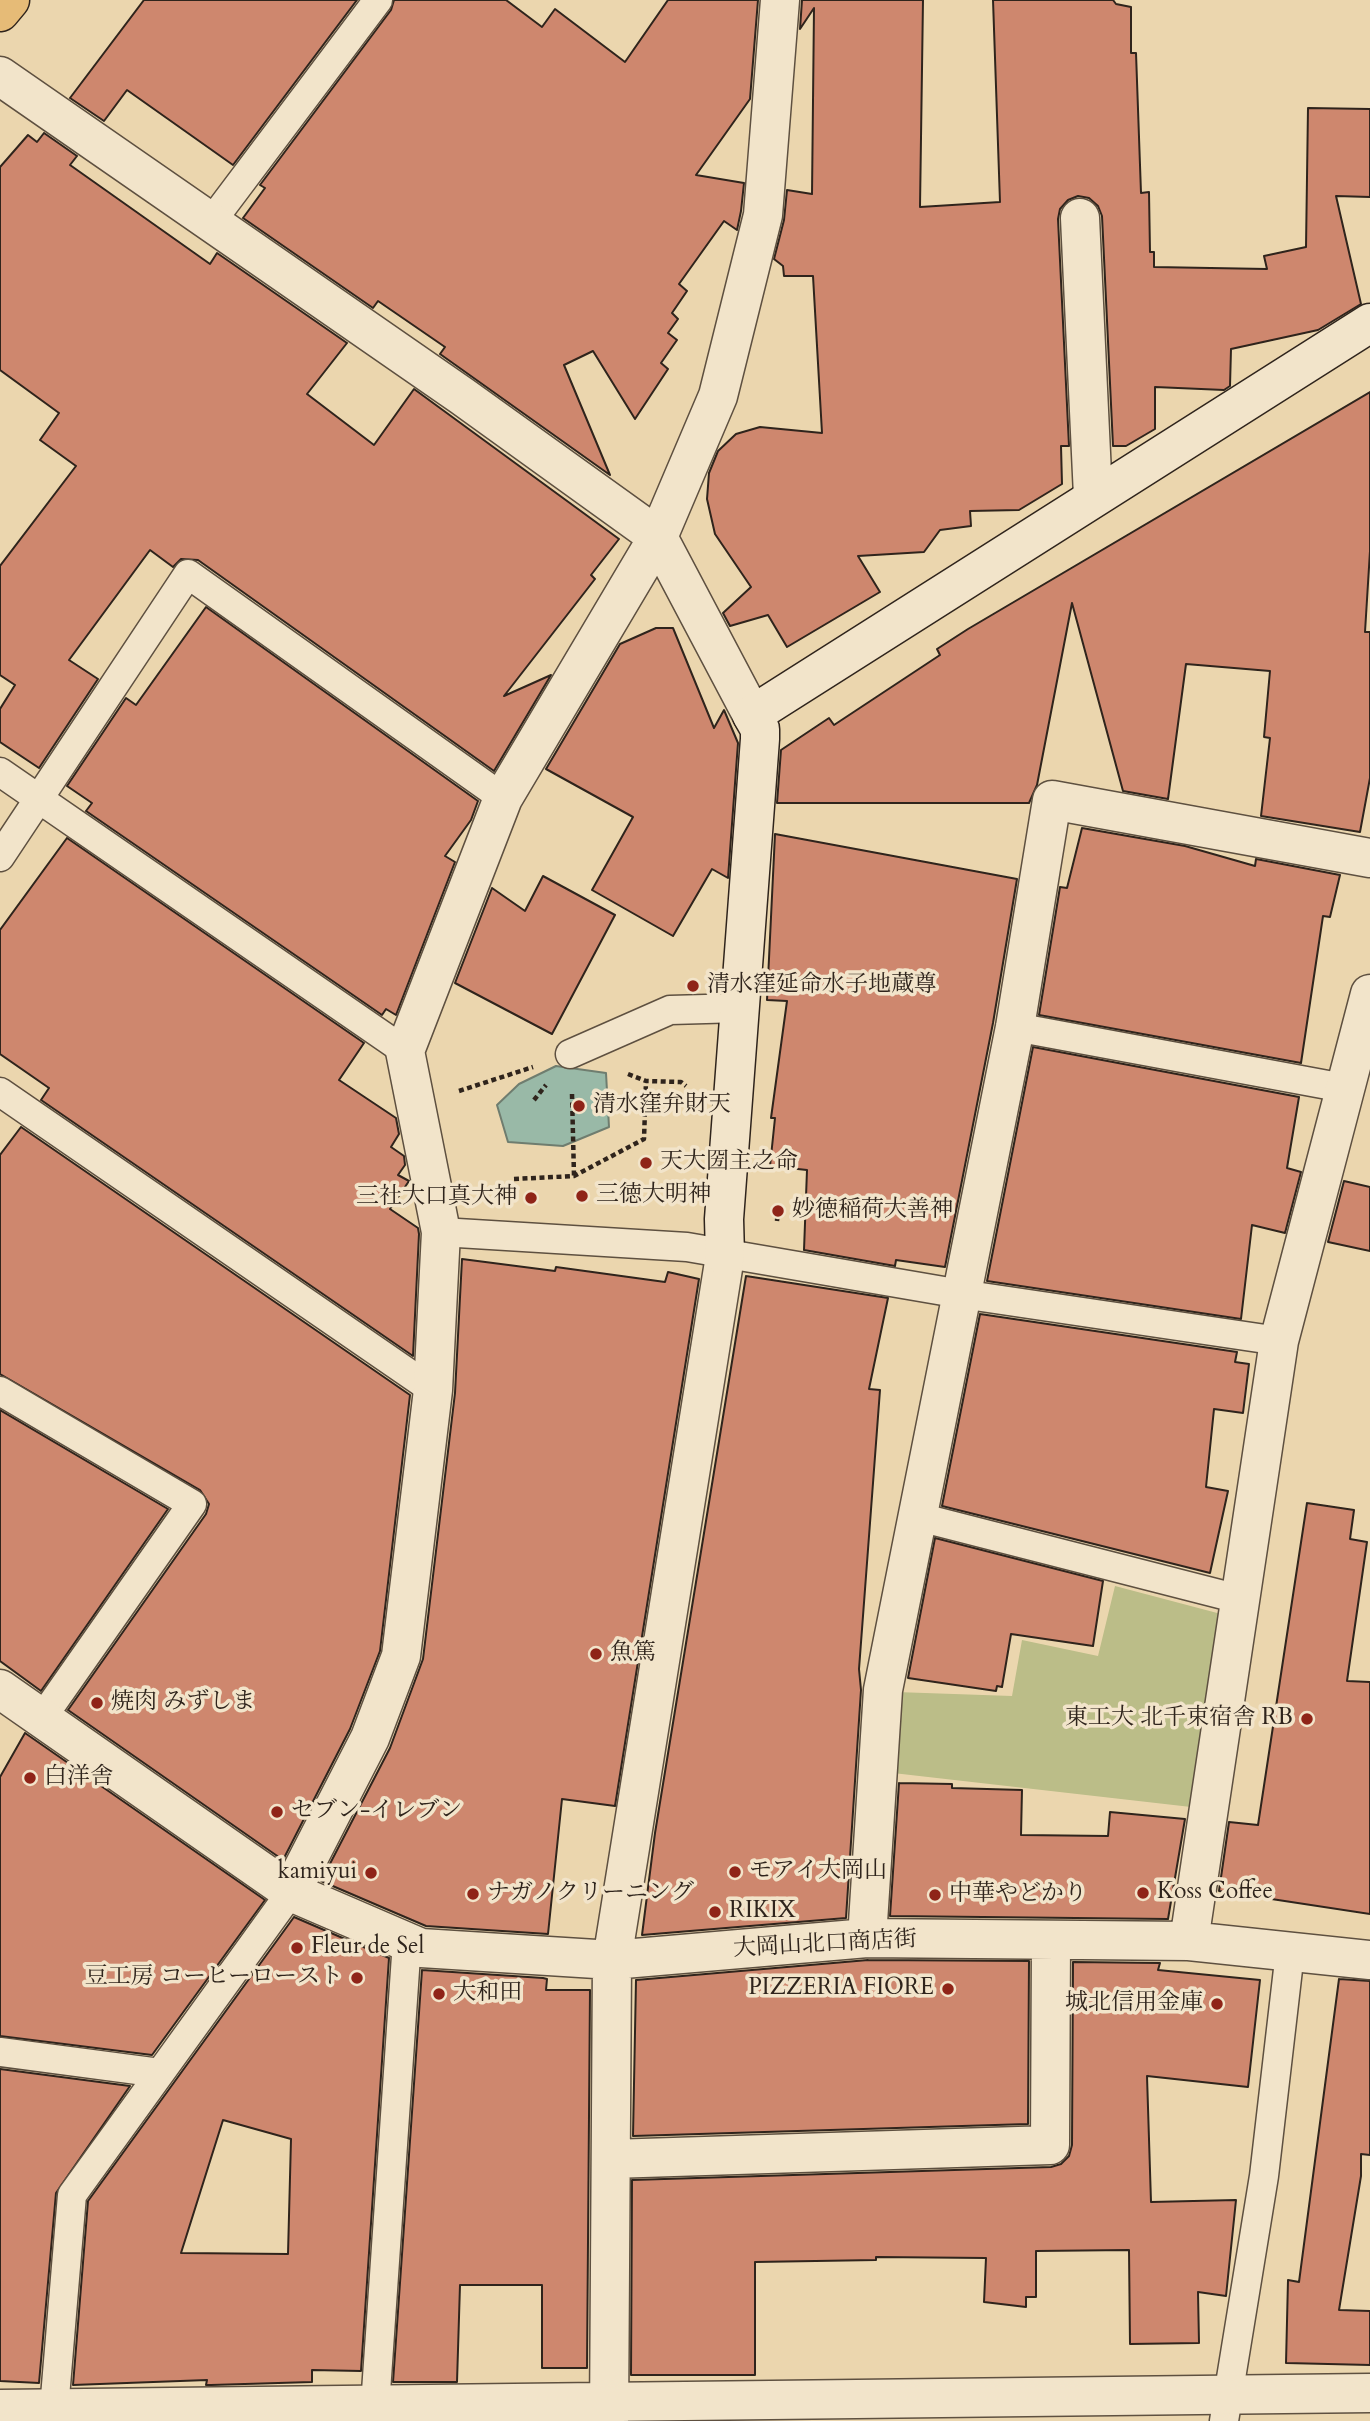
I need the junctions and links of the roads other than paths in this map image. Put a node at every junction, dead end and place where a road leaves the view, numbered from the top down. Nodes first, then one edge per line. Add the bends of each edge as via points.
1 (10, 0) edge
2 (378, 0) edge
3 (780, 0) edge
4 (0, 12) edge
5 (0, 76) edge
6 (1080, 218) dead end
7 (211, 222) junction
8 (1370, 323) edge
9 (1093, 496) junction
10 (658, 537) junction
11 (752, 715) junction
12 (0, 772) edge
13 (40, 798) junction
14 (503, 798) junction
15 (0, 857) edge
16 (1370, 858) edge
17 (1370, 994) edge
18 (741, 1007) junction
19 (1015, 1027) junction
20 (405, 1051) junction
21 (570, 1054) dead end
22 (1344, 1088) junction
23 (0, 1092) edge
24 (441, 1232) junction
25 (725, 1256) junction
26 (961, 1294) junction
27 (1279, 1342) junction
28 (433, 1390) junction
29 (0, 1391) edge
30 (915, 1516) junction
31 (1239, 1599) junction
32 (1, 1692) edge
33 (41, 1718) junction
34 (291, 1892) junction
35 (867, 1938) junction
36 (407, 1941) junction
37 (1051, 1941) junction
38 (1189, 1941) junction
39 (1290, 1952) junction
40 (612, 1960) junction
41 (1370, 1960) edge
42 (0, 2052) edge
43 (160, 2073) junction
44 (611, 2159) junction
45 (1370, 2393) edge
46 (1226, 2408) edge
47 (0, 2409) edge
48 (54, 2409) junction
49 (609, 2411) edge
50 (374, 2412) edge

1 - 4 main road
2 - 7 lane
3 - 10 street via 763,215 718,396
5 - 7 street
6 - 9 street
7 - 10 street
8 - 9 street
9 - 11 street
10 - 11 street
10 - 14 street
11 - 18 street via 760,740
12 - 13 lane
13 - 14 lane via 188,574
13 - 15 lane
13 - 20 lane
14 - 20 street
16 - 19 street via 1052,800
17 - 22 street
18 - 21 lane via 670,1010
18 - 25 street
19 - 22 lane
19 - 26 street
20 - 24 street
22 - 27 street
23 - 28 lane
24 - 25 lane via 687,1247
24 - 28 street
25 - 26 lane
25 - 40 street
26 - 27 lane
26 - 30 street
27 - 31 street
28 - 34 street via 401,1656 370,1738
29 - 33 lane via 192,1504
30 - 31 lane
30 - 35 street via 883,1690
31 - 38 street
32 - 33 street, 大岡山北口商店街
33 - 34 street, 大岡山北口商店街
34 - 36 street, 大岡山北口商店街
34 - 43 lane
35 - 37 street, 大岡山北口商店街
35 - 40 street, 大岡山北口商店街
36 - 40 street, 大岡山北口商店街 via 421,1948
36 - 50 lane
37 - 38 street, 大岡山北口商店街
37 - 44 street via 1051,2145
38 - 39 street, 大岡山北口商店街
39 - 41 street, 大岡山北口商店街
39 - 46 lane via 1264,2176
40 - 44 street
42 - 43 lane
43 - 48 lane via 72,2195
44 - 49 street
45 - 46 street
46 - 49 street
47 - 48 street
48 - 50 street
49 - 50 street

